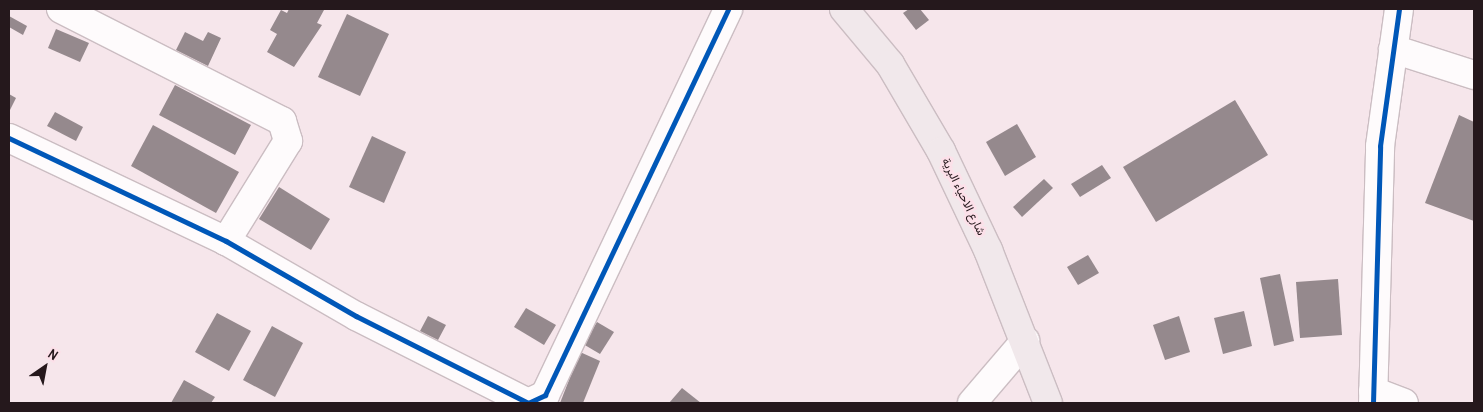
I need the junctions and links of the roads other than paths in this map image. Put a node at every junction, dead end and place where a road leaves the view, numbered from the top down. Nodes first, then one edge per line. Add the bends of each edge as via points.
1 (61, 9) edge
2 (728, 9) edge
3 (844, 9) edge
4 (1399, 9) edge
5 (1393, 49) junction
6 (1474, 76) edge
7 (9, 138) edge
8 (226, 241) junction
9 (1025, 341) junction
10 (1373, 397) edge
11 (972, 403) edge
12 (1048, 403) edge
13 (1404, 403) edge

1 - 8 street via 282,121 288,140
2 - 8 street via 539,400 528,403 493,386 356,316
3 - 9 main road, شارع الاحياء البرية via 890,64 941,151
4 - 5 street
5 - 6 street
5 - 10 street via 1380,146
7 - 8 street
9 - 11 street
9 - 12 main road, شارع الاحياء البرية
10 - 13 street

